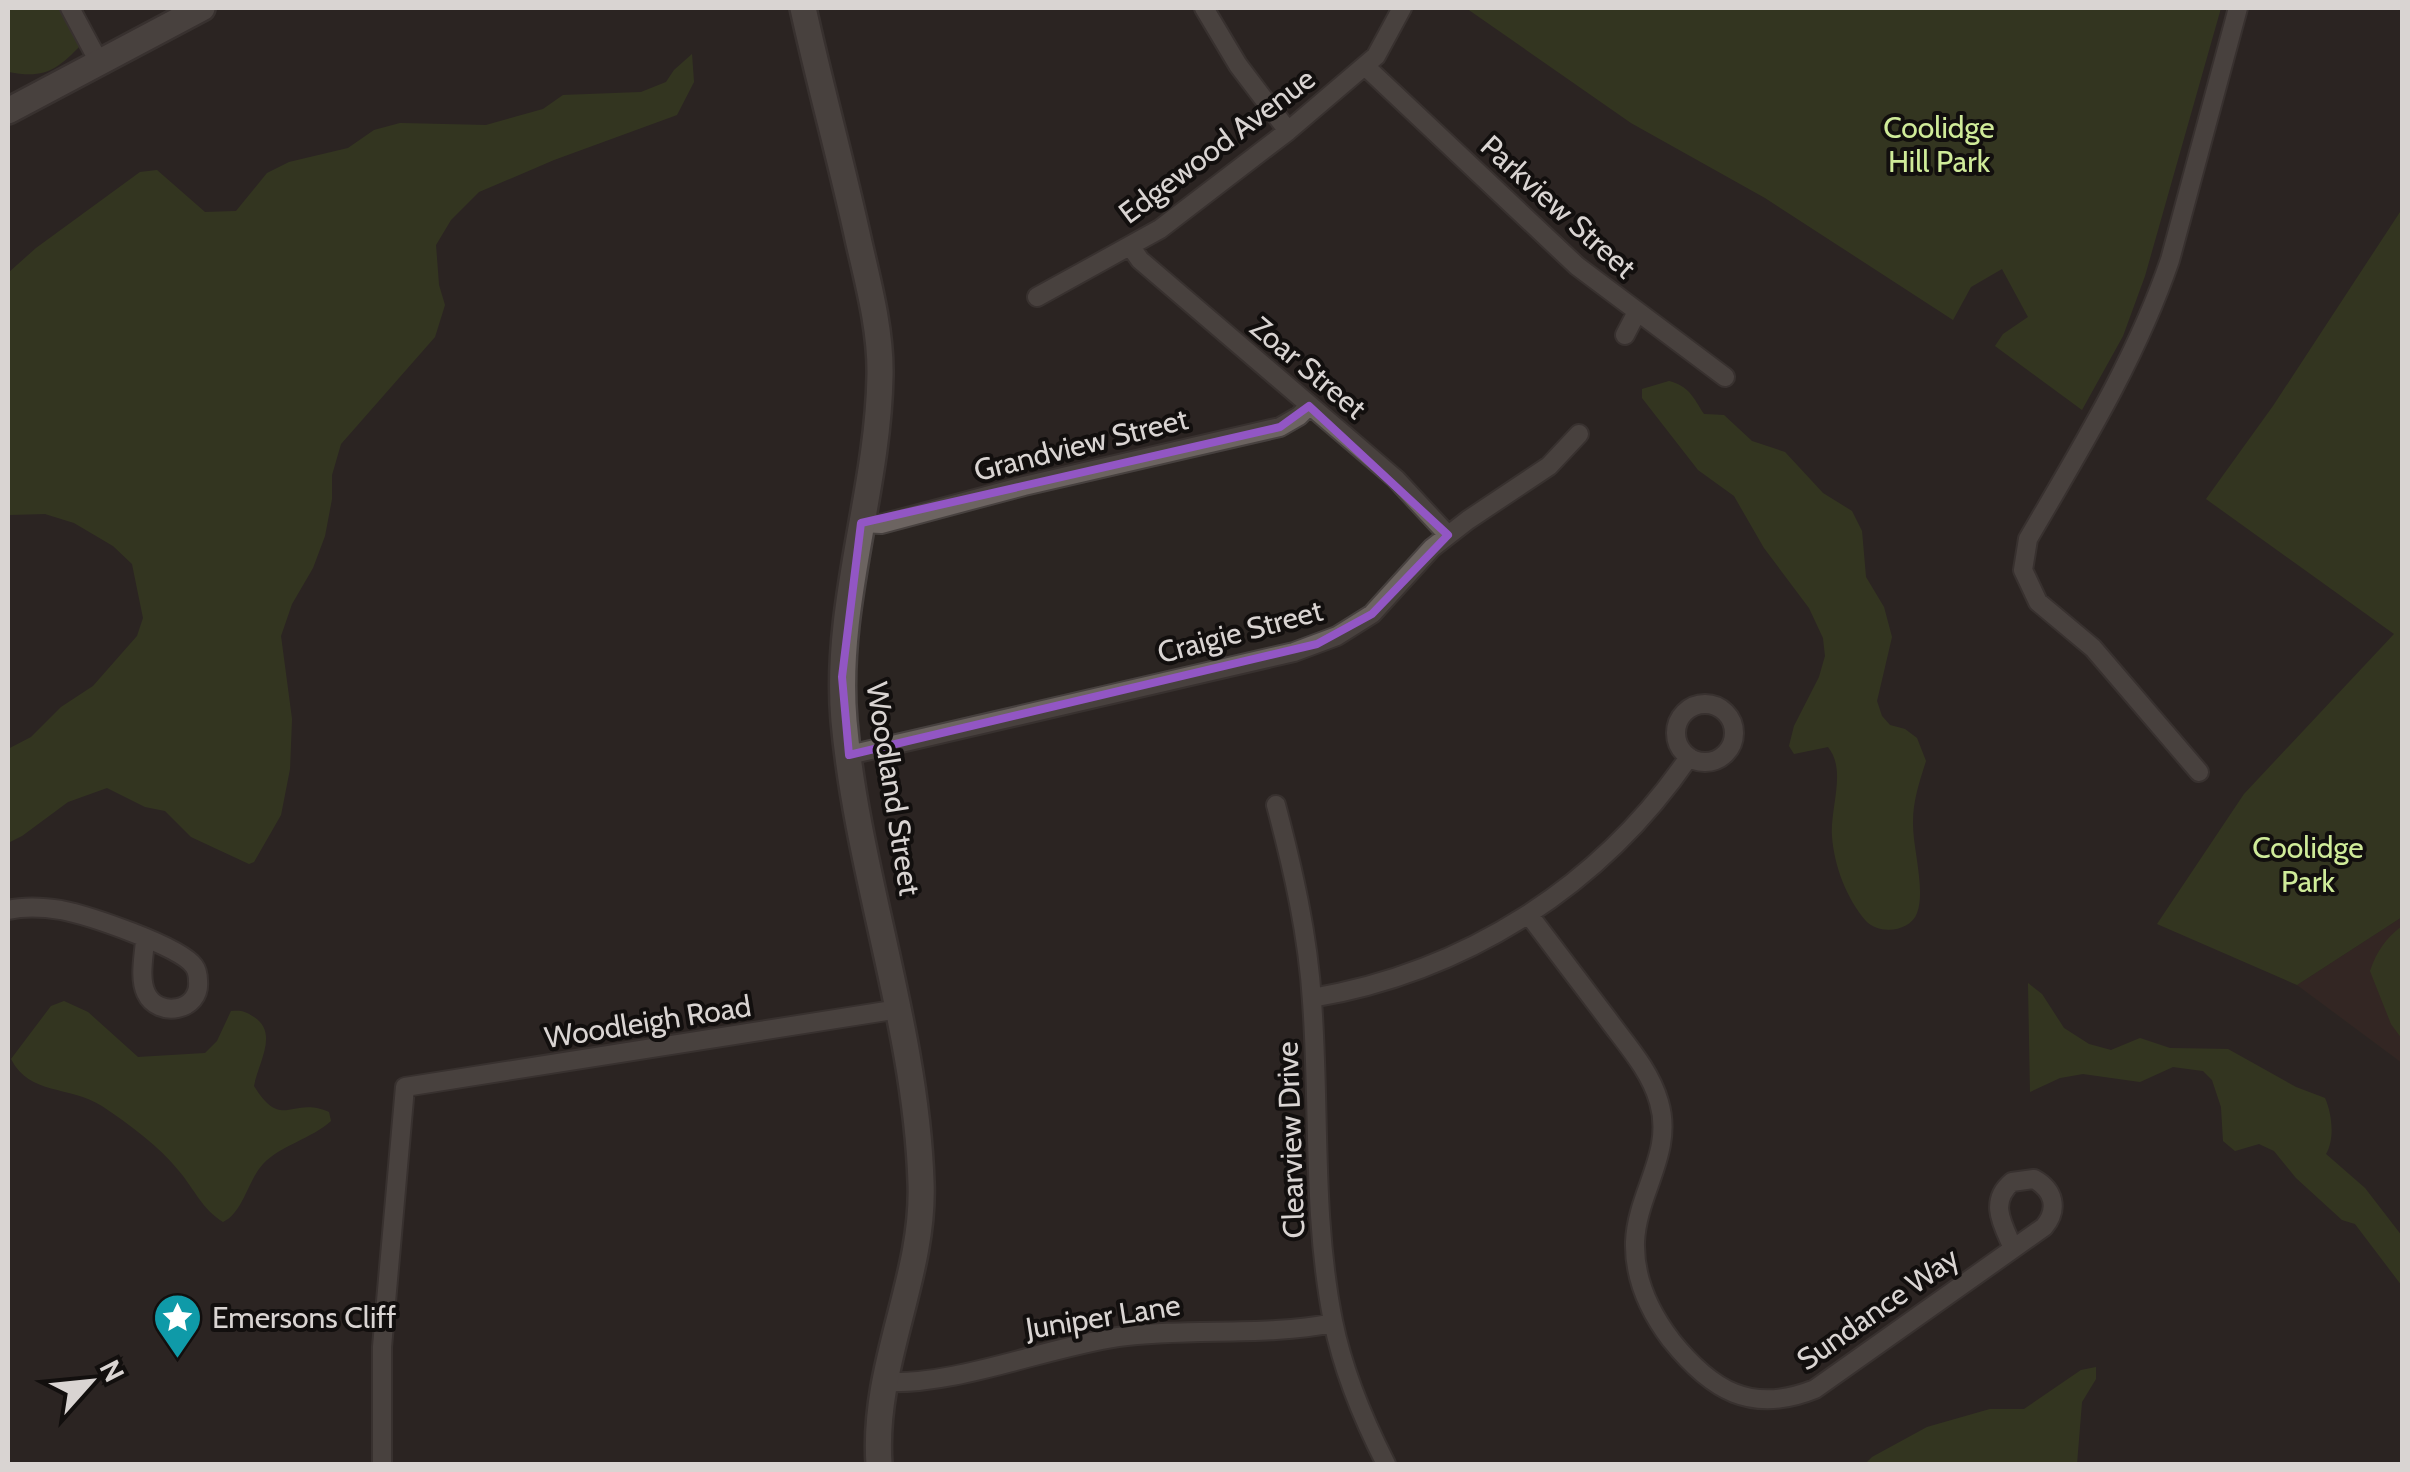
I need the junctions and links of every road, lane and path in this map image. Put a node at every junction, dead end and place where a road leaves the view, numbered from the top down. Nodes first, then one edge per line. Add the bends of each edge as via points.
1 (70, 8) edge
2 (202, 8) edge
3 (803, 8) edge
4 (1204, 8) edge
5 (1402, 8) edge
6 (2238, 8) edge
7 (98, 62) junction
8 (1365, 66) junction
9 (8, 111) edge
10 (1288, 131) junction
11 (1130, 246) junction
12 (1037, 297) dead end
13 (1637, 312) junction
14 (1625, 334) dead end
15 (1725, 377) dead end
16 (1308, 406) junction
17 (1579, 434) dead end
18 (861, 524) junction
19 (1448, 535) junction
20 (848, 754) junction
21 (1689, 757) dead end
22 (2198, 772) dead end
23 (1276, 806) dead end
24 (8, 910) edge
25 (1529, 914) junction
26 (145, 940) dead end
27 (1312, 998) junction
28 (898, 1009) junction
29 (2014, 1248) dead end
30 (1334, 1323) junction
31 (884, 1382) junction
32 (382, 1464) edge
33 (879, 1464) edge
34 (1386, 1464) edge

1 - 7 street
2 - 7 street
3 - 18 street, Woodland Street via 879,350
4 - 10 street
5 - 8 street, Edgewood Avenue
6 - 22 street via 2156,300 2022,558 2038,602 2094,648
7 - 9 street
8 - 10 street, Edgewood Avenue
8 - 13 street, Parkview Street via 1553,244
10 - 11 street, Edgewood Avenue
11 - 12 street, Edgewood Avenue
11 - 16 street, Zoar Street
13 - 14 street
13 - 15 street, Parkview Street
16 - 18 street, Grandview Street via 1280,426
16 - 19 street, Zoar Street via 1396,479
17 - 19 street, Craigie Street via 1549,466
18 - 20 street, Woodland Street via 843,664
19 - 20 street, Craigie Street via 1372,614 1317,644
20 - 28 street, Woodland Street
21 - 25 street via 1618,845
23 - 27 street, Clearview Drive
24 - 26 street via 58,910
25 - 27 street via 1407,976
25 - 29 street, Sundance Way via 1632,1051 1659,1099 1662,1151 1640,1208 1636,1263 1653,1314 1712,1382 1765,1400 1815,1389
27 - 30 street, Clearview Drive via 1319,1216
28 - 31 street, Woodland Street via 921,1202
28 - 32 street, Woodleigh Road via 405,1087 380,1387
30 - 31 street, Juniper Lane via 1146,1333 931,1380
30 - 34 street, Clearview Drive
31 - 33 street, Woodland Street

